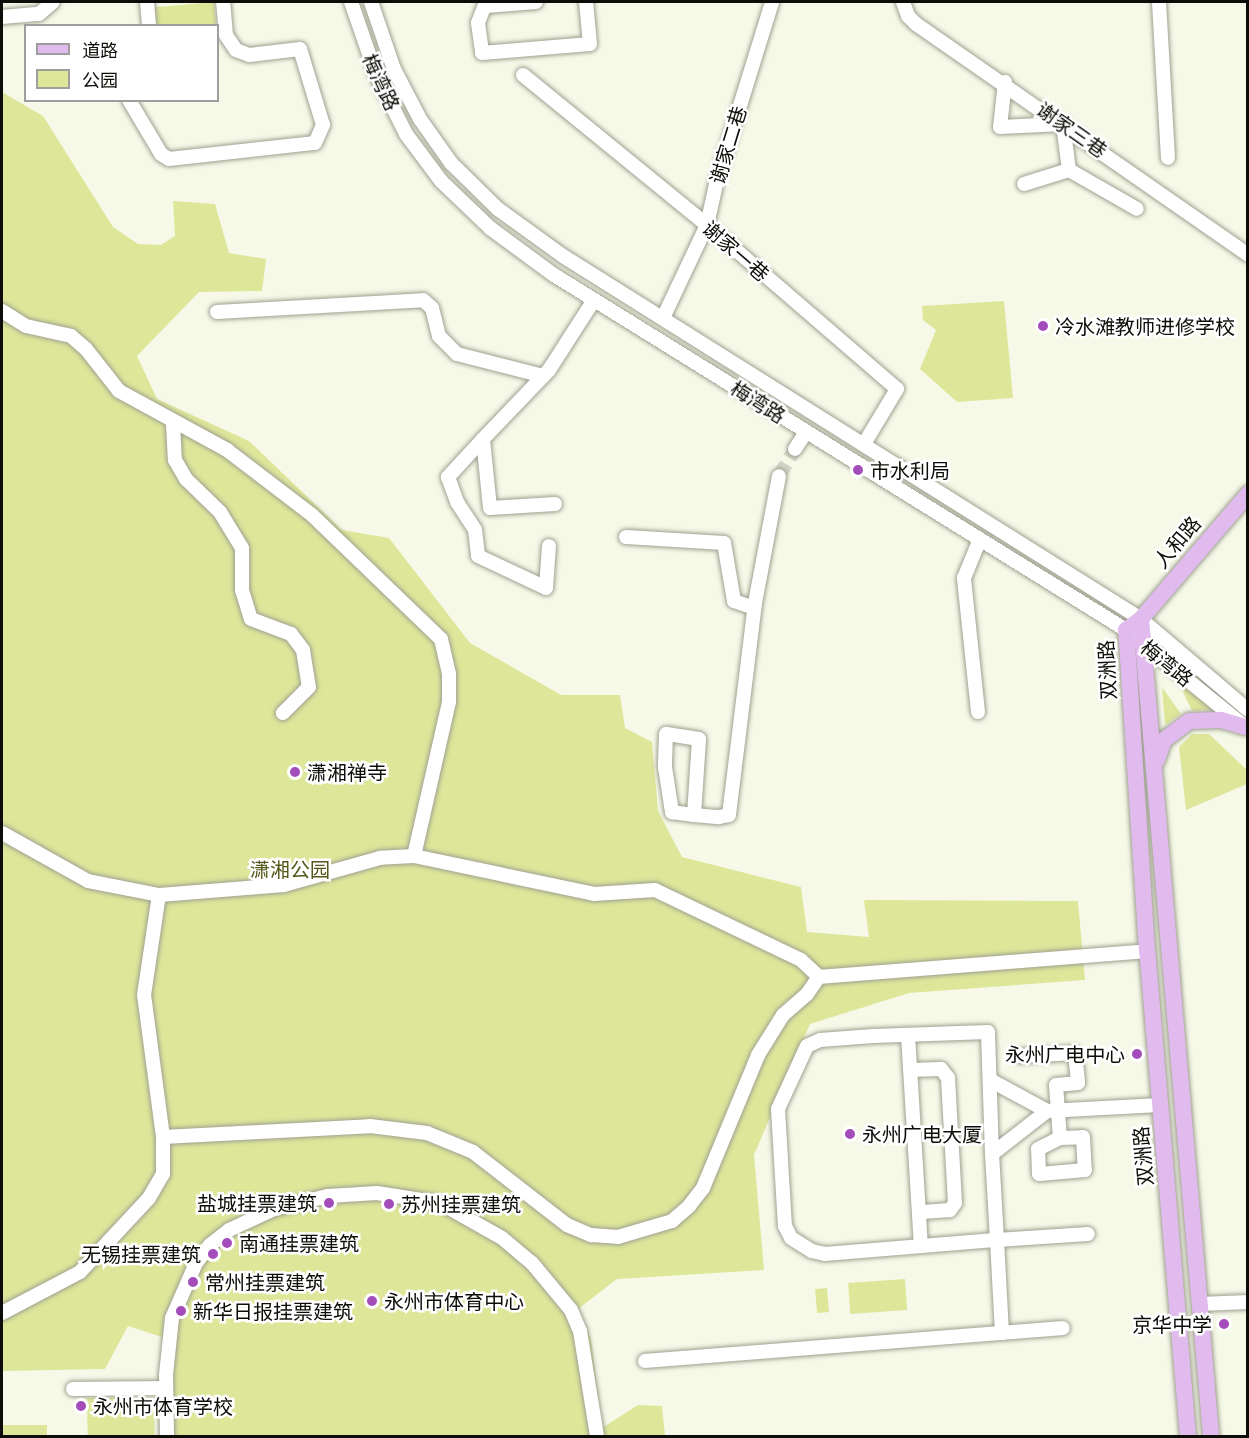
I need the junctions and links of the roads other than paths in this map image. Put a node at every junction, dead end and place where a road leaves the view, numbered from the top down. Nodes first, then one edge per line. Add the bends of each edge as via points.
1 (53, 2) edge
2 (147, 2) edge
3 (223, 2) edge
4 (351, 2) edge
5 (370, 2) edge
6 (536, 2) edge
7 (586, 2) edge
8 (772, 2) edge
9 (903, 2) edge
10 (1159, 2) edge
11 (486, 4) edge
12 (2, 17) edge
13 (149, 24) edge
14 (523, 75) dead end
15 (1005, 82) junction
16 (130, 102) edge
17 (1064, 124) junction
18 (1168, 158) dead end
19 (1069, 170) junction
20 (1024, 184) dead end
21 (1137, 209) dead end
22 (707, 225) junction
23 (1248, 255) edge
24 (594, 300) junction
25 (2, 311) edge
26 (217, 312) dead end
27 (663, 318) junction
28 (543, 376) junction
29 (172, 423) junction
30 (806, 432) junction
31 (483, 439) junction
32 (864, 444) junction
33 (795, 449) tunnel mouth
34 (778, 476) tunnel mouth
35 (1246, 498) edge
36 (555, 504) dead end
37 (626, 537) dead end
38 (980, 539) junction
39 (549, 546) dead end
40 (754, 608) junction
41 (1141, 619) junction
42 (1126, 630) junction
43 (1145, 644) junction
44 (1248, 710) edge
45 (978, 712) dead end
46 (283, 713) dead end
47 (1246, 728) edge
48 (1156, 766) junction
49 (694, 815) junction
50 (1161, 832) junction
51 (2, 833) edge
52 (1139, 834) junction
53 (414, 856) junction
54 (159, 895) junction
55 (1147, 951) junction
56 (819, 977) junction
57 (908, 1035) junction
58 (1020, 1056) dead end
59 (910, 1070) junction
60 (990, 1080) junction
61 (1160, 1105) junction
62 (1053, 1111) junction
63 (163, 1137) junction
64 (1059, 1138) dead end
65 (992, 1154) junction
66 (919, 1212) junction
67 (1088, 1234) dead end
68 (997, 1240) junction
69 (921, 1246) junction
70 (1248, 1302) edge
71 (1200, 1304) junction
72 (2, 1313) edge
73 (1064, 1328) dead end
74 (1002, 1333) junction
75 (645, 1361) dead end
76 (166, 1388) junction
77 (73, 1389) dead end
78 (167, 1437) edge
79 (597, 1437) edge
80 (1188, 1437) edge
81 (1211, 1437) edge

1 - 12 street via 39,14
2 - 13 street
3 - 16 street via 226,35 236,50 249,55 300,49 323,125 315,143 168,159 161,154
4 - 24 street, 梅湾路 via 388,102 441,181 490,228
5 - 27 street, 梅湾路 via 407,96 451,162 530,234
6 - 11 street
7 - 11 street via 590,44 482,53 478,23
8 - 22 street, 谢家二巷
9 - 15 street, 谢家三巷 via 916,24
10 - 18 street
14 - 22 street, 谢家一巷
15 - 17 street, 谢家三巷
15 - 17 street via 1000,127
17 - 19 street
17 - 23 street, 谢家三巷
19 - 20 street
19 - 21 street
22 - 27 street, 谢家二巷
22 - 32 street, 谢家一巷 via 897,389
24 - 28 street
24 - 30 street, 梅湾路
25 - 29 street via 26,326 71,336 119,391
26 - 28 street via 423,300 432,308 439,336 457,354
27 - 32 street, 梅湾路
28 - 31 street
29 - 46 street via 176,460 186,479 220,512 242,548 242,590 251,619 291,634 303,650 309,687
29 - 53 street via 226,450 275,485 345,545 441,639 447,653 449,702
30 - 33 street
30 - 38 street, 梅湾路
31 - 36 street via 490,508
31 - 39 street via 448,477 457,502 475,530 478,556 546,588
32 - 41 street, 梅湾路
34 - 40 street
35 - 41 main road, 人和路
37 - 40 street via 724,543 734,601
38 - 42 street, 梅湾路
38 - 45 street via 964,578
40 - 49 street via 731,811 725,818
41 - 42 main road, 双洲路
41 - 43 main road, 双洲路
41 - 44 street, 梅湾路
42 - 43 street, 梅湾路
42 - 52 main road, 双洲路
43 - 47 street, 梅湾路
43 - 48 main road, 双洲路
47 - 48 main road via 1221,720 1190,721 1164,740
48 - 50 main road, 双洲路
49 - 49 street via 672,812 665,767 666,734 699,739
50 - 52 main road
50 - 71 main road, 双洲路
51 - 54 street via 88,881
52 - 55 main road, 双洲路
53 - 54 street via 380,858 284,885
53 - 56 street via 594,894 655,890 801,960
54 - 63 street via 144,996
55 - 56 street
55 - 61 main road, 双洲路
56 - 63 street via 783,1015 758,1055 703,1188 672,1221 646,1232 618,1237 591,1235 567,1226 473,1152 427,1133 370,1126
57 - 59 street
57 - 60 street via 988,1032
57 - 69 street via 812,1042 802,1052 778,1118 785,1226 791,1238 818,1253
58 - 62 street via 1075,1053 1078,1083 1056,1085
59 - 66 street
59 - 66 street via 941,1069 948,1078 955,1203 950,1210
60 - 62 street
60 - 65 street
61 - 62 street
61 - 80 main road, 双洲路
62 - 64 street
62 - 65 street
63 - 72 street via 163,1174 149,1198 80,1272
65 - 68 street
66 - 69 street
67 - 68 street
68 - 69 street
68 - 74 street
70 - 71 street
71 - 81 main road, 双洲路
73 - 74 street
74 - 75 street
76 - 77 street
76 - 78 street
76 - 79 street via 172,1318 196,1263 210,1245 249,1219 305,1200 360,1193 405,1194 440,1203 473,1220 532,1263 555,1289 580,1331

